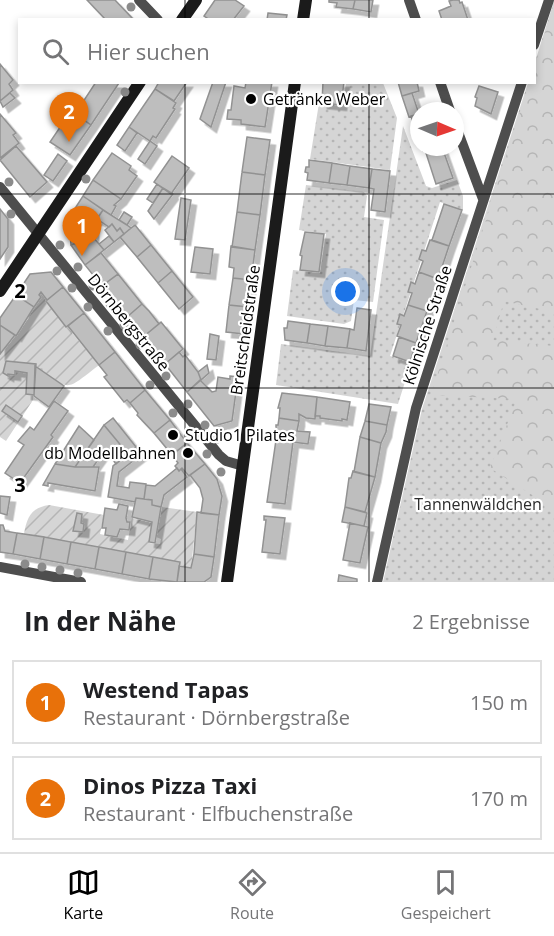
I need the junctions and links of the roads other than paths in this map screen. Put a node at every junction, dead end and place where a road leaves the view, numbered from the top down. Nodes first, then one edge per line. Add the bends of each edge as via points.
1 (139, 0) edge
2 (195, 0) edge
3 (306, 0) edge
4 (409, 0) edge
5 (549, 0) edge
6 (156, 18) edge
7 (184, 18) edge
8 (303, 18) edge
9 (415, 18) edge
10 (536, 39) edge
11 (139, 84) edge
12 (295, 84) edge
13 (441, 84) edge
14 (521, 84) edge
15 (447, 102) edge
16 (464, 148) edge
17 (0, 187) edge
18 (483, 199) junction
19 (38, 234) junction
20 (0, 291) edge
21 (243, 466) junction
22 (0, 567) edge
23 (81, 582) edge
24 (227, 582) edge
25 (377, 582) edge

1 - 6 street
2 - 7 main road
3 - 8 main road
4 - 9 street
5 - 10 street
11 - 19 main road
12 - 21 main road, Breitscheidstraße
13 - 15 street
14 - 18 street, Kölnische Straße
16 - 18 street
17 - 19 street, Dörnbergstraße
18 - 25 street, Kölnische Straße via 416,408
19 - 20 main road
19 - 21 street, Dörnbergstraße via 219,454
21 - 24 main road, Breitscheidstraße
22 - 23 street

